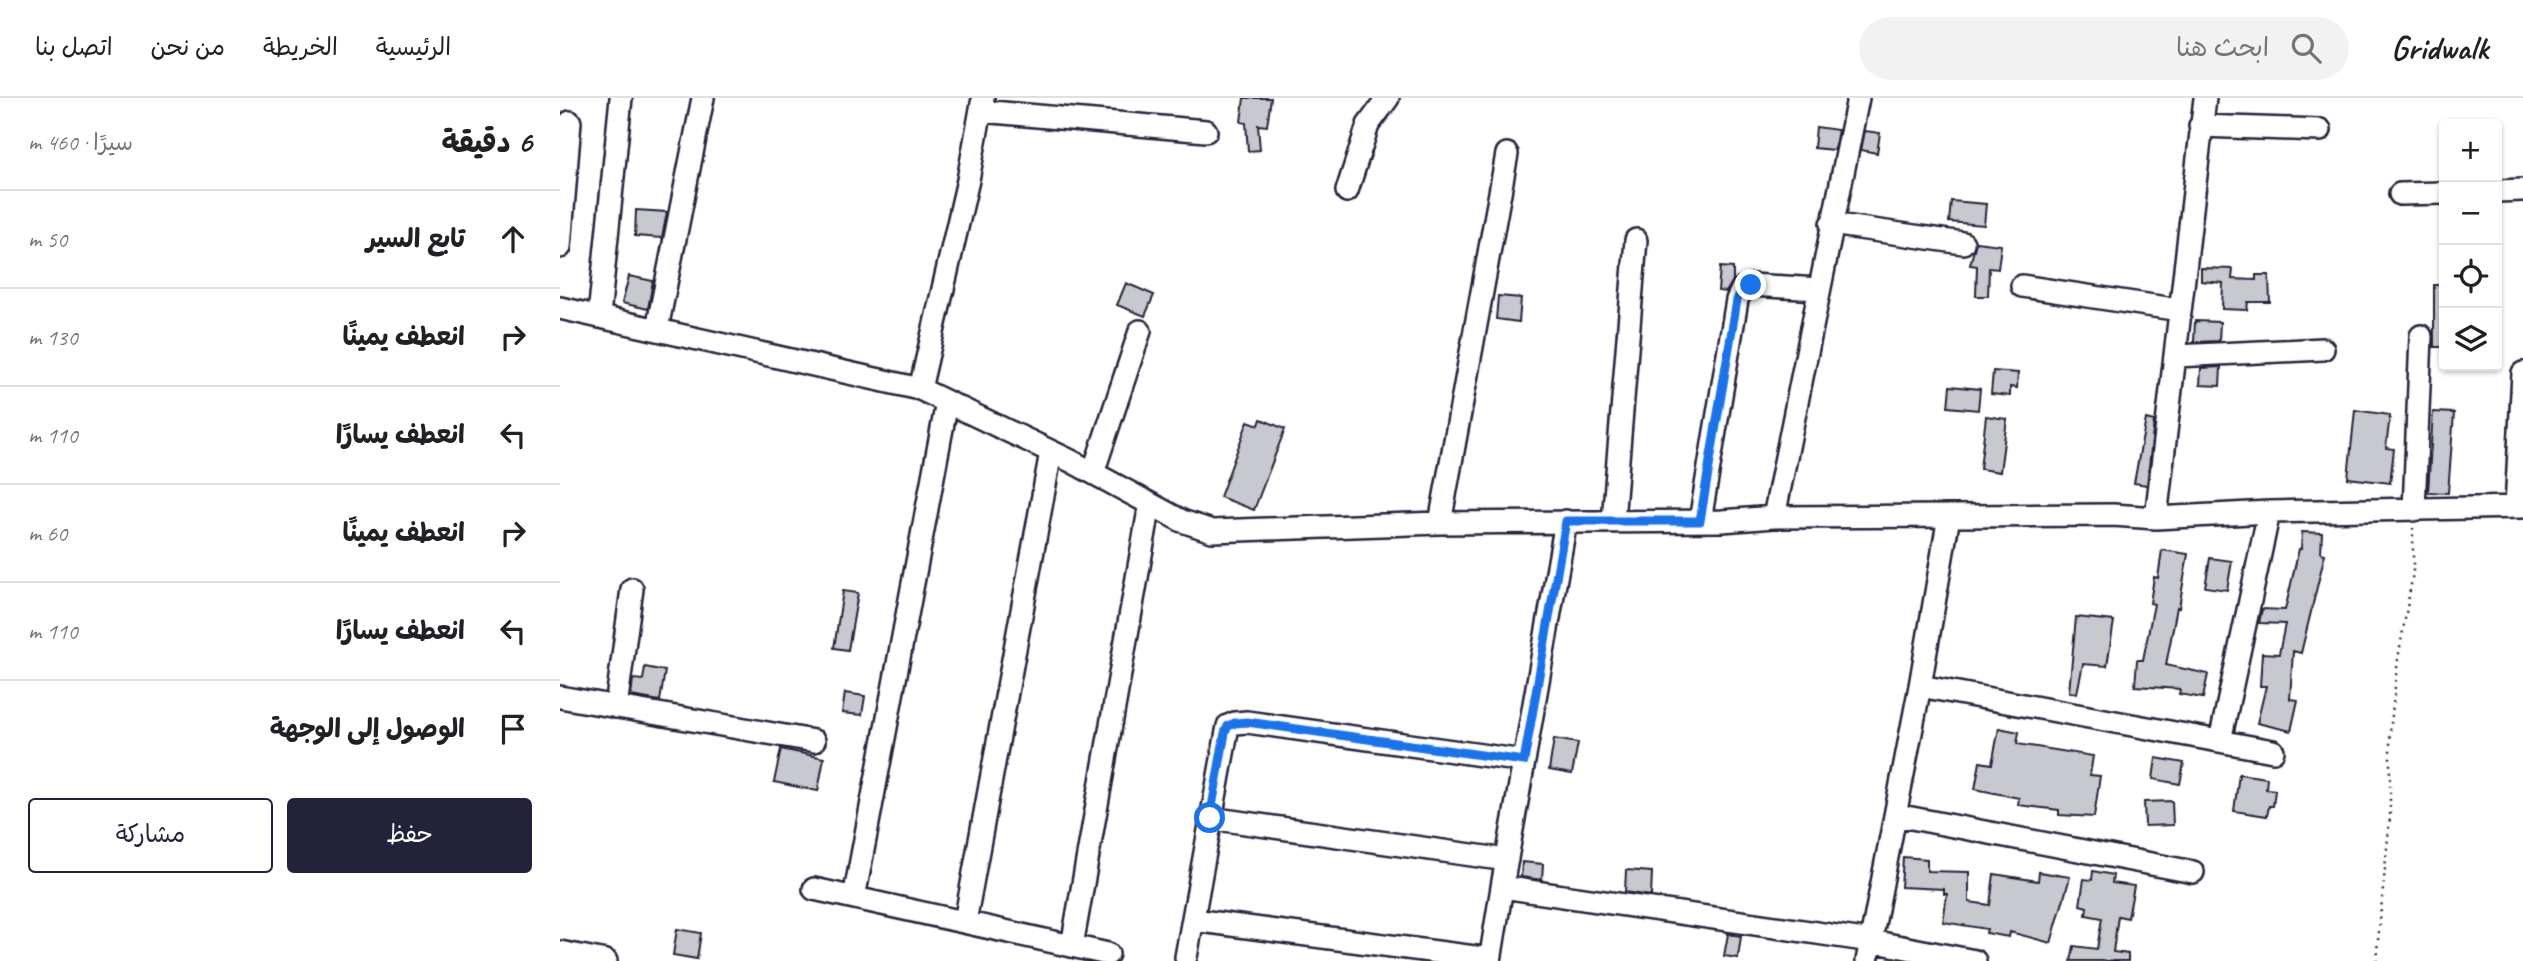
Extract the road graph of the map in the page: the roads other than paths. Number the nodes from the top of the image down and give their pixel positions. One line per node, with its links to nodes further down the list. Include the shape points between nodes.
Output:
1 (621, 98): 25 (street)
2 (703, 98): 26 (street)
3 (1388, 98): 13 (street, via 1368,125)
4 (1858, 98): 17 (street)
5 (2205, 98): 8 (street)
6 (982, 104): 10 (street); 32 (street)
7 (570, 122): 20 (street)
8 (2200, 126): 9 (street); 24 (street)
9 (2320, 130)
10 (1206, 131)
11 (1507, 154): 46 (street)
12 (2523, 190): 14 (street)
13 (1347, 191)
14 (2502, 191)
15 (2439, 193): 16 (street)
16 (2400, 194)
17 (1831, 225): 19 (street); 22 (street)
18 (1636, 240): 44 (street)
19 (1963, 243)
20 (560, 247)
21 (2022, 286): 24 (street)
22 (1819, 289): 41 (street); 45 (street, via 1751,285 1742,289)
23 (560, 308): 25 (street)
24 (2180, 310): 30 (street)
25 (599, 316): 26 (street)
26 (657, 329): 32 (street)
27 (1140, 331): 35 (street)
28 (2421, 336): 38 (street)
29 (2323, 349): 30 (street)
30 (2176, 356): 42 (street)
31 (2523, 373): 37 (street)
32 (920, 389): 33 (street)
33 (947, 402): 34 (street); 61 (street)
34 (1051, 452): 35 (street); 63 (street)
35 (1093, 473): 36 (street)
36 (1150, 504): 46 (street, via 1212,531); 64 (street)
37 (2520, 507): 38 (street)
38 (2414, 510): 39 (street)
39 (2269, 512): 42 (street); 52 (street)
40 (1949, 516): 41 (street); 42 (street); 48 (street)
41 (1774, 517): 45 (street)
42 (2156, 518)
43 (1566, 521): 44 (street); 46 (street); 54 (street)
44 (1613, 521): 45 (street)
45 (1700, 521)
46 (1440, 523)
47 (632, 589): 50 (street)
48 (1920, 686): 52 (street); 55 (street)
49 (560, 697): 50 (street)
50 (616, 707): 51 (street)
51 (814, 741)
52 (2220, 741): 53 (street)
53 (2273, 751)
54 (1524, 761): 56 (street, via 1235,723 1225,733); 57 (street)
55 (1896, 815): 58 (street); 65 (street)
56 (1210, 818): 57 (street); 62 (street)
57 (1507, 860): 59 (street)
58 (2193, 872)
59 (1502, 887): 65 (street); 69 (street)
60 (814, 889): 61 (street)
61 (854, 898): 63 (street)
62 (1193, 920): 68 (street); 69 (street)
63 (965, 922): 64 (street)
64 (1072, 946): 67 (street)
65 (1869, 951): 71 (street)
66 (560, 952): 70 (street)
67 (1108, 954)
68 (1186, 957)
69 (1490, 960)
70 (606, 961)
71 (1975, 961)

